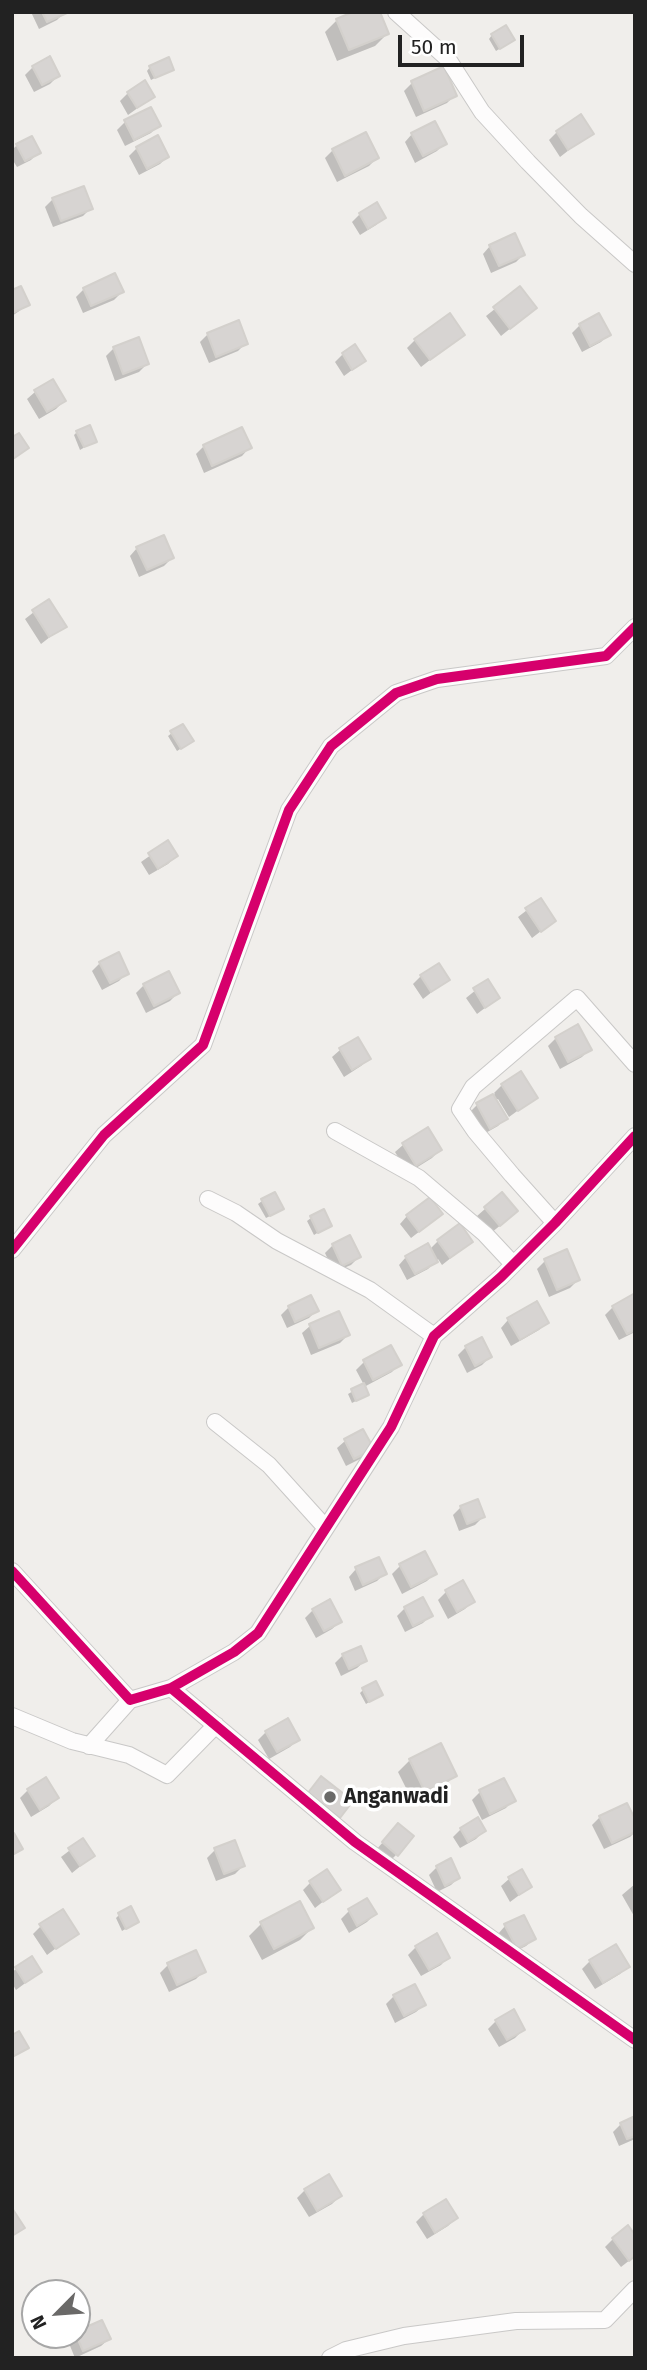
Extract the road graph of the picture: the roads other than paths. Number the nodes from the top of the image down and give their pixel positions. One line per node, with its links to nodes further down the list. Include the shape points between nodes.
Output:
1 (396, 12): 2 (street, via 448,60 482,112 528,162)
2 (635, 264)
3 (635, 627): 9 (street, via 606,656 437,679 396,693 331,746 289,810 203,1045 104,1135)
4 (635, 1064): 8 (street, via 577,998 473,1087 460,1110)
5 (335, 1131): 10 (street, via 419,1178)
6 (635, 1136): 8 (street)
7 (208, 1199): 11 (street, via 370,1290)
8 (555, 1223): 10 (street)
9 (12, 1250)
10 (513, 1264): 11 (street)
11 (434, 1336): 13 (street, via 391,1427)
12 (215, 1422): 13 (street, via 269,1465)
13 (326, 1527): 15 (street, via 258,1633)
14 (12, 1571): 16 (street)
15 (172, 1688): 16 (street); 18 (street)
16 (130, 1700): 19 (street)
17 (12, 1716): 19 (street)
18 (216, 1726): 19 (street, via 167,1775 129,1755); 20 (street, via 355,1842)
19 (89, 1746)
20 (635, 2040)
21 (635, 2289): 22 (street, via 606,2320 516,2321 404,2336)
22 (330, 2358)

